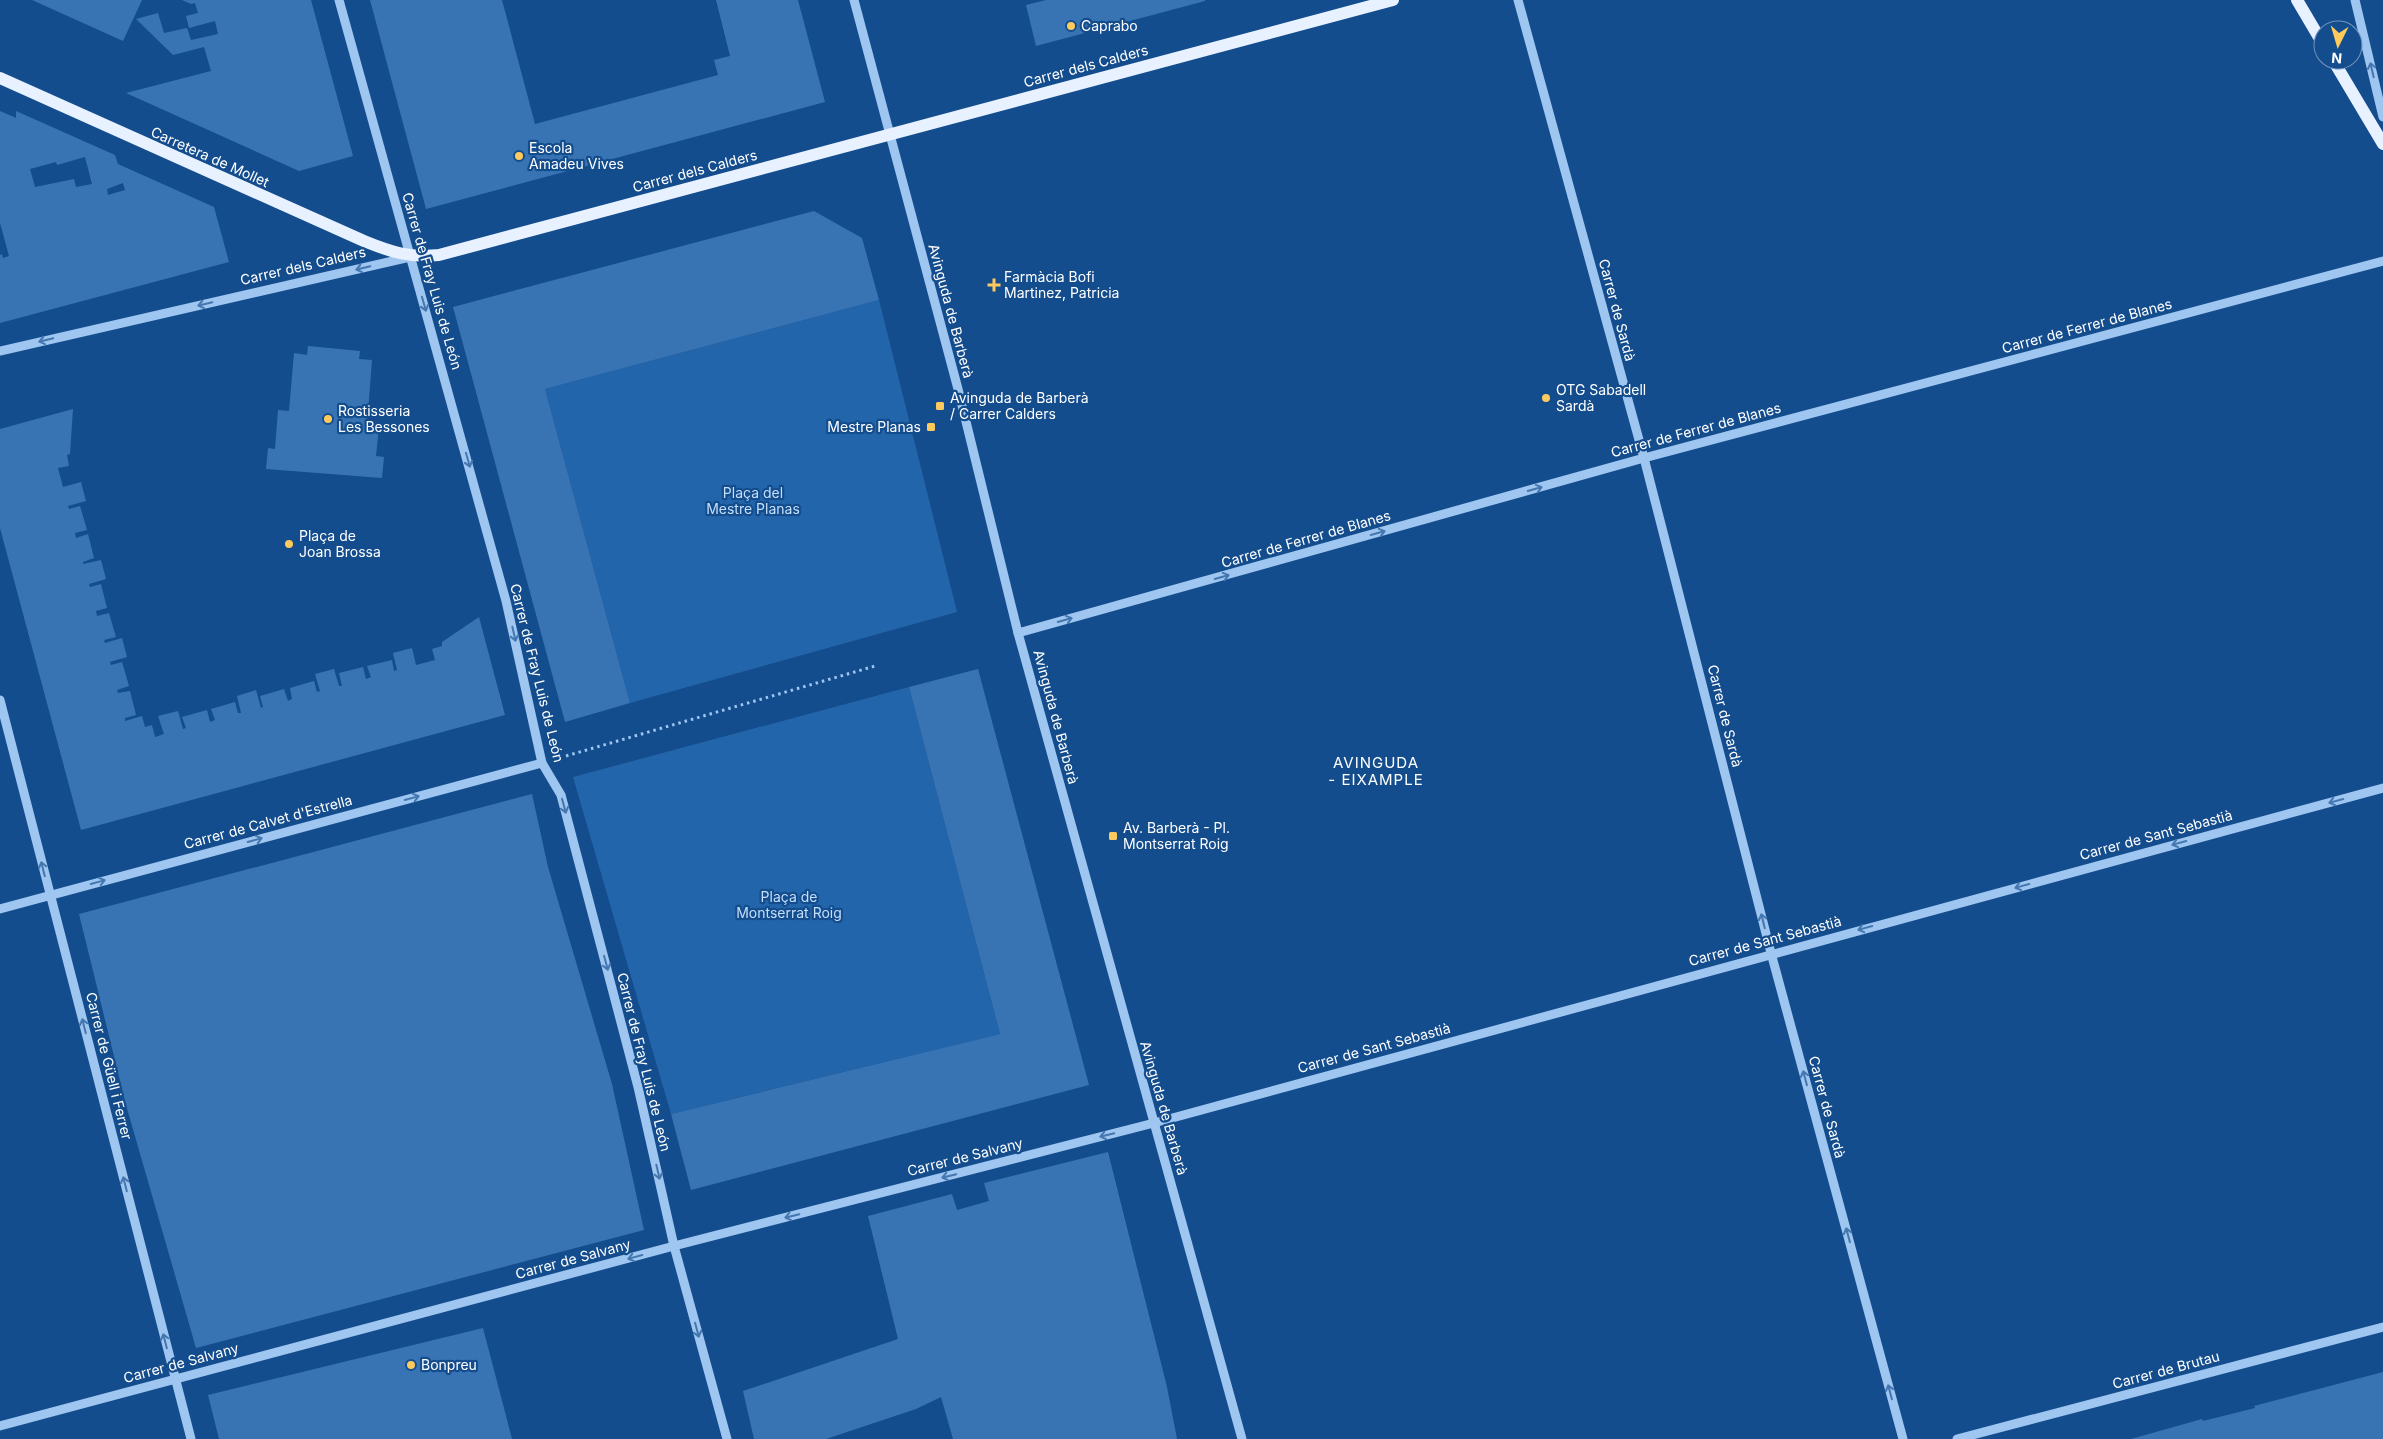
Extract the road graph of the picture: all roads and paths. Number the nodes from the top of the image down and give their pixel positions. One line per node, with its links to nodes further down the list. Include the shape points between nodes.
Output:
1 (340, 0): 13 (street, Carrer de Fray Luis de León)
2 (854, 0): 11 (street, Avinguda de Barberà)
3 (1393, 0): 11 (main road, Carrer dels Calders)
4 (1518, 0): 16 (street, Carrer de Sardà)
5 (2297, 0): 7 (main road)
6 (2355, 0): 10 (street, one-way to 6)
7 (2313, 27)
8 (2339, 70): 12 (main road)
9 (0, 78): 13 (main road, Carretera de Mollet, via 346,233)
10 (2383, 117)
11 (891, 134): 13 (main road, Carrer dels Calders, via 457,251); 17 (street, Avinguda de Barberà)
12 (2383, 144)
13 (411, 257): 15 (street, Carrer dels Calders, one-way to 15); 20 (street, Carrer de Fray Luis de León, one-way to 20, via 506,601)
14 (2383, 261): 16 (street, Carrer de Ferrer de Blanes)
15 (0, 351)
16 (1644, 458): 17 (street, Carrer de Ferrer de Blanes, one-way to 16); 24 (street, Carrer de Sardà, one-way to 16)
17 (1018, 633): 25 (street, Avinguda de Barberà)
18 (875, 666): 20 (path)
19 (0, 700): 22 (street, Carrer de Güell i Ferrer, one-way to 19)
20 (542, 763): 22 (street, Carrer de Calvet d'Estrella, one-way to 20); 26 (street, Carrer de Fray Luis de León, one-way to 26, via 561,796 638,1087)
21 (2383, 788): 24 (street, Carrer de Sant Sebastià, one-way to 24)
22 (50, 895): 23 (street, Carrer de Calvet d'Estrella); 28 (street, Carrer de Güell i Ferrer, one-way to 22)
23 (0, 909)
24 (1771, 953): 25 (street, Carrer de Sant Sebastià); 33 (street, Carrer de Sardà, one-way to 24)
25 (1154, 1123): 26 (street, Carrer de Salvany, one-way to 26); 32 (street, Avinguda de Barberà)
26 (674, 1246): 28 (street, Carrer de Salvany, one-way to 28); 31 (street, Carrer de Fray Luis de León, one-way to 31)
27 (2383, 1327): 34 (street, Carrer de Brutau)
28 (175, 1379): 29 (street, Carrer de Salvany); 30 (street, Carrer de Güell i Ferrer)
29 (0, 1426)
30 (191, 1439)
31 (727, 1439)
32 (1242, 1439)
33 (1903, 1439)
34 (1957, 1439)

